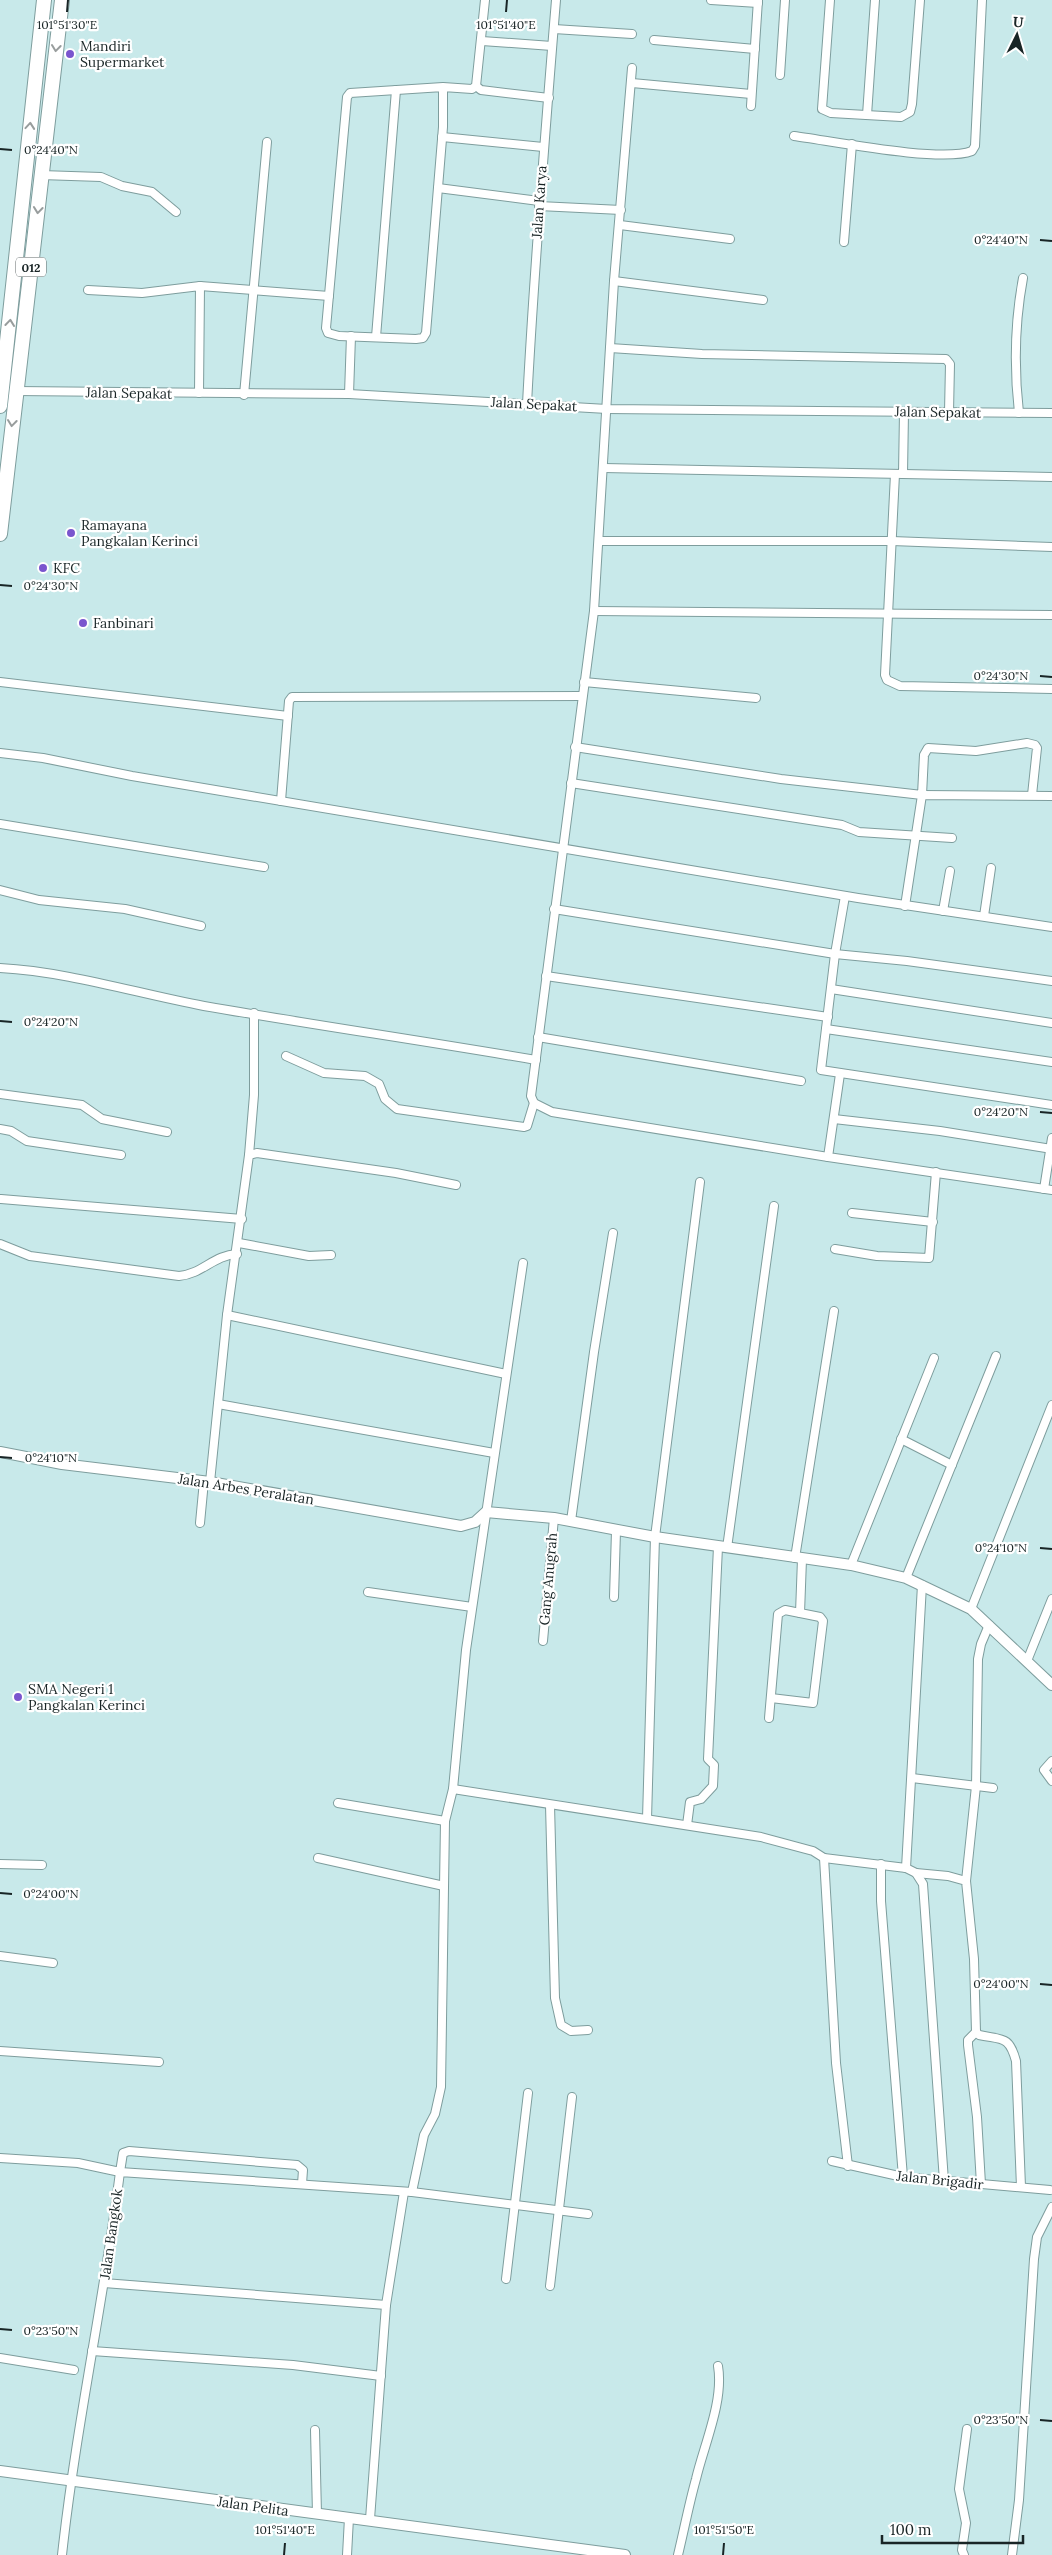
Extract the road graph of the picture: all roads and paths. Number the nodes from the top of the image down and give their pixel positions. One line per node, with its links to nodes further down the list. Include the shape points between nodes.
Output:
1 (44, 0): 51 (highway, 012, one-way to 1)
2 (62, 0): 33 (highway, 012, one-way to 33)
3 (485, 0): 14 (street)
4 (556, 0): 12 (street, Jalan Karya)
5 (712, 0): 11 (street)
6 (785, 0): 19 (street)
7 (830, 0): 27 (street, via 822,109 832,113)
8 (875, 0): 27 (street)
9 (920, 0): 27 (street, via 911,108 906,116 901,117)
10 (982, 0): 31 (street, via 975,146 972,151 936,154)
11 (758, 2): 17 (street)
12 (554, 29): 13 (street); 16 (street, Jalan Karya)
13 (632, 34)
14 (482, 40): 16 (street); 21 (street)
15 (654, 40): 17 (street)
16 (552, 46): 25 (street, Jalan Karya)
17 (755, 49): 24 (street)
18 (632, 68): 20 (street)
19 (780, 76)
20 (632, 83): 24 (street); 36 (street)
21 (476, 86): 22 (street, via 472,89); 25 (street, via 481,90)
22 (443, 87): 23 (street); 29 (street)
23 (396, 90): 46 (street, via 350,93 347,97); 49 (street)
24 (751, 94): 26 (street)
25 (549, 98): 32 (street, Jalan Karya)
26 (751, 106)
27 (867, 115)
28 (794, 136): 31 (street)
29 (442, 137): 32 (street); 34 (street)
30 (267, 142): 45 (street)
31 (852, 144): 40 (street)
32 (542, 147): 35 (street, Jalan Karya)
33 (41, 175): 37 (street, via 100,177 122,186 152,192); 51 (highway, 012, one-way to 51)
34 (438, 188): 35 (street); 49 (street, via 426,333 423,338 416,339)
35 (539, 203): 36 (street); 56 (street, Jalan Karya)
36 (621, 210): 38 (street)
37 (176, 212)
38 (620, 225): 39 (street); 42 (street)
39 (730, 239)
40 (844, 242)
41 (1023, 278): 61 (street, via 1016,387)
42 (614, 281): 47 (street); 50 (street)
43 (200, 286): 44 (street, via 142,293); 45 (street); 53 (street)
44 (88, 290)
45 (253, 290): 46 (street); 54 (street)
46 (329, 296): 48 (street, via 328,333)
47 (763, 300)
48 (351, 336): 49 (street); 55 (street)
49 (376, 337)
50 (610, 348): 58 (street); 60 (street, via 702,354 946,359 950,364)
51 (14, 353): 52 (highway, 012); 57 (highway, 012)
52 (16, 391): 53 (street, Jalan Sepakat); 66 (highway, 012, one-way to 66)
53 (199, 393): 54 (street, Jalan Sepakat)
54 (244, 394): 55 (street, Jalan Sepakat)
55 (348, 394): 56 (street, Jalan Sepakat)
56 (527, 404): 58 (street, Jalan Sepakat)
57 (0, 406)
58 (607, 409): 59 (street, Jalan Sepakat); 63 (street)
59 (904, 412): 60 (street, Jalan Sepakat); 64 (street)
60 (949, 412): 61 (street, Jalan Sepakat)
61 (1018, 413): 62 (street, Jalan Sepakat)
62 (1052, 413)
63 (604, 468): 64 (street); 67 (street)
64 (899, 474): 65 (street); 68 (street)
65 (1052, 477)
66 (0, 534)
67 (599, 541): 68 (street); 70 (street)
68 (892, 541): 69 (street); 71 (street)
69 (1052, 547)
70 (594, 611): 71 (street); 74 (street)
71 (889, 613): 72 (street); 75 (street, via 886,675 887,680 895,685)
72 (1052, 615)
73 (0, 682): 78 (street)
74 (584, 682): 76 (street); 77 (street)
75 (1052, 689)
76 (582, 696): 78 (street, via 292,697); 79 (street)
77 (756, 698)
78 (288, 716): 85 (street)
79 (575, 748): 81 (street); 82 (street, via 781,779)
80 (0, 753): 85 (street)
81 (571, 783): 87 (street, via 842,825 858,832); 89 (street)
82 (922, 795): 83 (street); 83 (street, via 924,755 928,748 976,751 1027,743 1037,748); 87 (street)
83 (1032, 795): 84 (street)
84 (1052, 796)
85 (282, 801): 89 (street)
86 (0, 824): 90 (street)
87 (916, 837): 88 (street); 95 (street)
88 (952, 838)
89 (562, 847): 94 (street); 96 (street)
90 (264, 867)
91 (991, 868): 98 (street)
92 (950, 871): 97 (street)
93 (0, 890): 99 (street, via 39,900 124,909)
94 (845, 896): 95 (street); 101 (street)
95 (905, 906): 97 (street)
96 (554, 909): 101 (street); 103 (street)
97 (943, 910): 98 (street)
98 (984, 916): 100 (street)
99 (200, 926)
100 (1052, 926)
101 (834, 954): 104 (street); 105 (street)
102 (0, 968): 106 (street, via 40,970 162,998)
103 (546, 976): 107 (street); 110 (street)
104 (1052, 981)
105 (831, 989): 107 (street); 108 (street)
106 (254, 1013): 112 (street); 125 (street, via 254,1095)
107 (828, 1017): 109 (street)
108 (1052, 1023)
109 (826, 1029): 113 (street); 114 (street, via 820,1069)
110 (538, 1037): 112 (street); 115 (street)
111 (286, 1056): 117 (street, via 324,1073 365,1076 379,1084 386,1099 397,1109 524,1127)
112 (536, 1060): 117 (street, via 531,1096)
113 (1052, 1062)
114 (840, 1074): 118 (street); 119 (street)
115 (801, 1081)
116 (0, 1094): 121 (street, via 82,1105 102,1118)
117 (534, 1103): 126 (street, via 552,1112)
118 (1052, 1104)
119 (834, 1119): 123 (street, via 940,1130); 126 (street)
120 (0, 1129): 124 (street, via 12,1130 27,1141)
121 (167, 1132)
122 (1052, 1138): 123 (street)
123 (1051, 1149): 130 (street)
124 (121, 1155)
125 (249, 1155): 129 (street, via 257,1153 396,1173); 134 (street)
126 (828, 1157): 127 (street)
127 (936, 1172): 130 (street); 135 (street)
128 (700, 1182): 160 (street)
129 (456, 1185)
130 (1048, 1190)
131 (1, 1199): 134 (street)
132 (774, 1206): 161 (street)
133 (852, 1213): 135 (street)
134 (242, 1219): 137 (street)
135 (933, 1222): 139 (street, via 931,1256 926,1260)
136 (613, 1233): 157 (street)
137 (238, 1243): 140 (street); 141 (street, via 309,1256)
138 (0, 1244): 140 (street, via 30,1256 179,1276 194,1273 226,1255)
139 (835, 1249)
140 (237, 1254): 144 (street)
141 (331, 1255)
142 (523, 1263): 147 (street)
143 (834, 1311): 162 (street)
144 (227, 1315): 147 (street); 148 (street)
145 (996, 1356): 153 (street)
146 (934, 1358): 150 (street)
147 (506, 1374): 152 (street)
148 (218, 1404): 152 (street); 154 (street)
149 (1052, 1405): 170 (street)
150 (901, 1439): 153 (street); 163 (street)
151 (0, 1452): 154 (street, Jalan Arbes Peralatan, via 62,1464)
152 (494, 1454): 155 (street)
153 (952, 1465): 164 (street)
154 (207, 1481): 155 (street, Jalan Arbes Peralatan, via 461,1526 475,1522); 158 (street)
155 (486, 1512): 156 (street); 169 (street)
156 (554, 1518): 157 (street); 173 (street, Gang Anugrah)
157 (571, 1521): 159 (street)
158 (200, 1524)
159 (616, 1530): 160 (street); 167 (street)
160 (655, 1537): 161 (street); 186 (street)
161 (723, 1548): 162 (street); 188 (street, via 708,1759 714,1765 713,1786 701,1799 690,1802)
162 (799, 1559): 163 (street); 171 (street)
163 (851, 1565): 164 (street)
164 (906, 1578): 165 (street)
165 (922, 1585): 170 (street); 179 (street)
166 (368, 1592): 169 (street)
167 (614, 1597)
168 (1052, 1600): 174 (street)
169 (472, 1607): 183 (street)
170 (972, 1609): 172 (street)
171 (800, 1613): 176 (street, via 785,1610 778,1614); 176 (street, via 820,1617 824,1621 813,1702)
172 (989, 1625): 174 (street); 181 (street, via 980,1644 978,1659)
173 (543, 1641)
174 (1027, 1662): 175 (street)
175 (1052, 1684)
176 (771, 1698): 177 (street)
177 (769, 1718)
178 (1052, 1761): 180 (street, via 1044,1770)
179 (912, 1778): 181 (street); 194 (street)
180 (1052, 1781)
181 (976, 1786): 182 (street); 196 (street)
182 (993, 1788)
183 (453, 1789): 185 (street); 187 (street)
184 (338, 1803): 187 (street)
185 (550, 1805): 186 (street); 200 (street, via 556,1998 560,2025 571,2031)
186 (647, 1819): 188 (street)
187 (445, 1821): 197 (street)
188 (687, 1825): 190 (street, via 761,1837 813,1851)
189 (318, 1858): 197 (street)
190 (824, 1858): 192 (street); 208 (street, via 836,2063)
191 (0, 1864): 193 (street)
192 (881, 1864): 194 (street); 210 (street, via 881,1901)
193 (42, 1865)
194 (906, 1868): 195 (street)
195 (916, 1873): 196 (street); 211 (street, via 923,1884)
196 (966, 1881): 201 (street, via 974,1959)
197 (444, 1886): 216 (street, via 441,2088)
198 (0, 1956): 199 (street)
199 (53, 1963)
200 (588, 2030)
201 (976, 2032): 213 (street, via 968,2040 968,2045); 214 (street, via 1012,2045 1016,2061)
202 (0, 2052): 203 (street)
203 (159, 2062)
204 (528, 2093): 217 (street)
205 (572, 2097): 219 (street)
206 (0, 2158): 209 (street, via 78,2162)
207 (832, 2161): 208 (street, Jalan Brigadir)
208 (848, 2166): 210 (street, Jalan Brigadir)
209 (120, 2172): 212 (street, Jalan Bangkok); 212 (street, via 123,2152 129,2151 297,2165 302,2170); 222 (street, Jalan Bangkok)
210 (903, 2177): 211 (street, Jalan Brigadir)
211 (944, 2181): 213 (street, Jalan Brigadir)
212 (302, 2184): 216 (street, Jalan Bangkok)
213 (981, 2184): 214 (street, Jalan Brigadir)
214 (1021, 2187): 215 (street, Jalan Brigadir)
215 (1051, 2190)
216 (408, 2192): 217 (street, Jalan Bangkok); 224 (street)
217 (515, 2205): 219 (street, Jalan Bangkok); 221 (street)
218 (1052, 2207): 242 (street, via 1037,2237 1034,2259)
219 (559, 2210): 220 (street, Jalan Bangkok); 223 (street)
220 (588, 2214)
221 (506, 2279)
222 (104, 2283): 224 (street); 225 (street, Jalan Bangkok)
223 (550, 2286)
224 (386, 2305): 229 (street)
225 (92, 2351): 229 (street, via 293,2365); 233 (street, Jalan Bangkok)
226 (0, 2358): 228 (street)
227 (718, 2366): 240 (street, via 713,2418)
228 (74, 2370)
229 (381, 2376): 236 (street)
230 (967, 2429): 241 (street, via 959,2489 966,2522)
231 (315, 2430): 234 (street)
232 (0, 2471): 233 (street, Jalan Pelita)
233 (70, 2481): 234 (street, Jalan Pelita); 237 (street, Jalan Bangkok)
234 (317, 2514): 235 (street, Jalan Pelita)
235 (349, 2518): 236 (street, Jalan Pelita); 238 (street)
236 (370, 2519): 239 (street, Jalan Pelita)
237 (62, 2555)
238 (347, 2555)
239 (626, 2555)
240 (678, 2555)
241 (964, 2555)
242 (1012, 2555)

